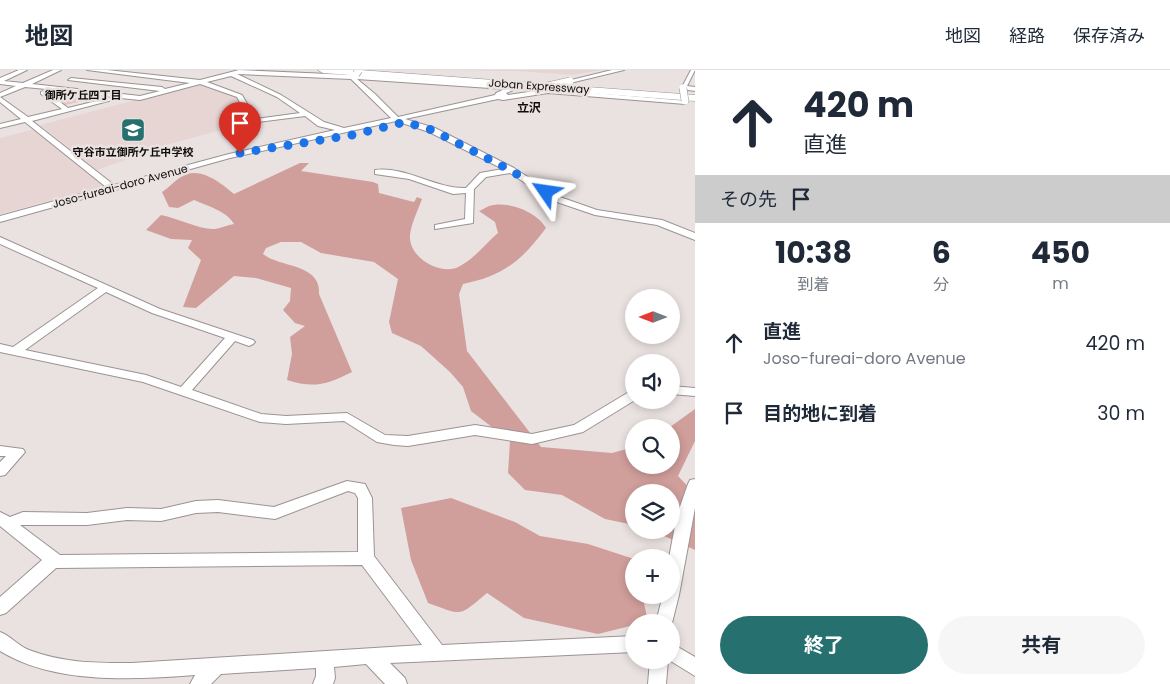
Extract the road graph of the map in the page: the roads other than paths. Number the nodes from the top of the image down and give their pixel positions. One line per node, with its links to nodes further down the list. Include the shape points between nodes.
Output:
1 (24, 70): 10 (street)
2 (58, 70): 15 (street)
3 (90, 70): 12 (street); 14 (street)
4 (323, 70): 24 (highway, Joban Expressway)
5 (372, 70): 24 (highway, Joban Expressway)
6 (621, 70): 23 (street, Joso-fureai-doro Avenue, bridge)
7 (694, 70): 17 (street)
8 (0, 72): 10 (street)
9 (356, 73): 11 (street); 23 (street, via 514,88 498,94); 29 (street)
10 (14, 74): 13 (street)
11 (231, 74): 14 (street); 27 (street, via 279,96)
12 (71, 80): 16 (street); 19 (street)
13 (0, 81): 15 (street)
14 (200, 82): 19 (street); 27 (street, via 240,96 254,121)
15 (24, 84): 16 (street); 22 (street)
16 (54, 88): 21 (street); 26 (street, via 44,93)
17 (683, 88): 18 (street); 24 (street, bridge)
18 (695, 89)
19 (169, 90): 21 (street, via 140,98)
20 (548, 91): 23 (street); 24 (street); 29 (street, via 468,112)
21 (124, 96): 26 (street)
22 (0, 97): 28 (street)
23 (499, 97): 29 (street, Joso-fureai-doro Avenue)
24 (690, 99): 25 (street)
25 (695, 103)
26 (66, 109): 28 (street)
27 (307, 114): 31 (street, via 320,124)
28 (28, 119): 30 (street); 35 (street)
29 (401, 121): 31 (street, Joso-fureai-doro Avenue); 32 (street, via 365,133 297,146); 33 (street, via 432,130)
30 (0, 126)
31 (344, 131): 32 (street, Joso-fureai-doro Avenue)
32 (268, 147): 35 (street, Joso-fureai-doro Avenue)
33 (510, 170): 36 (street, via 483,176); 39 (street, via 554,198 583,209 659,222)
34 (378, 172): 36 (street, via 410,177 452,191)
35 (113, 188): 37 (street, Joso-fureai-doro Avenue)
36 (470, 190): 38 (street, via 470,221 455,226)
37 (0, 219)
38 (438, 226)
39 (695, 237)
40 (0, 240): 41 (street)
41 (104, 289): 42 (street); 45 (street)
42 (232, 337): 43 (street); 47 (street)
43 (249, 342)
44 (0, 348): 45 (street)
45 (15, 351): 47 (street, via 146,379)
46 (680, 391): 48 (street)
47 (183, 392): 49 (street, via 260,418 347,417 382,439 408,441 475,430 532,439 578,429)
48 (695, 392)
49 (625, 400)
50 (0, 451): 51 (street, via 18,452)
51 (0, 471)
52 (695, 484): 54 (street)
53 (4, 521): 55 (street, via 161,515 218,506 275,514 354,486 360,488 365,498); 56 (street)
54 (679, 549)
55 (366, 558): 56 (street); 60 (street)
56 (54, 560): 57 (street)
57 (0, 608)
58 (0, 640): 64 (street, via 21,656 66,669 132,671)
59 (625, 644): 60 (street)
60 (438, 653): 61 (street)
61 (370, 656): 63 (street); 69 (street)
62 (680, 657): 65 (street)
63 (324, 659): 64 (street); 68 (street, via 326,678)
64 (216, 666): 67 (street)
65 (695, 668)
66 (658, 669): 70 (street)
67 (199, 684)
68 (322, 684)
69 (398, 684)
70 (657, 684)

